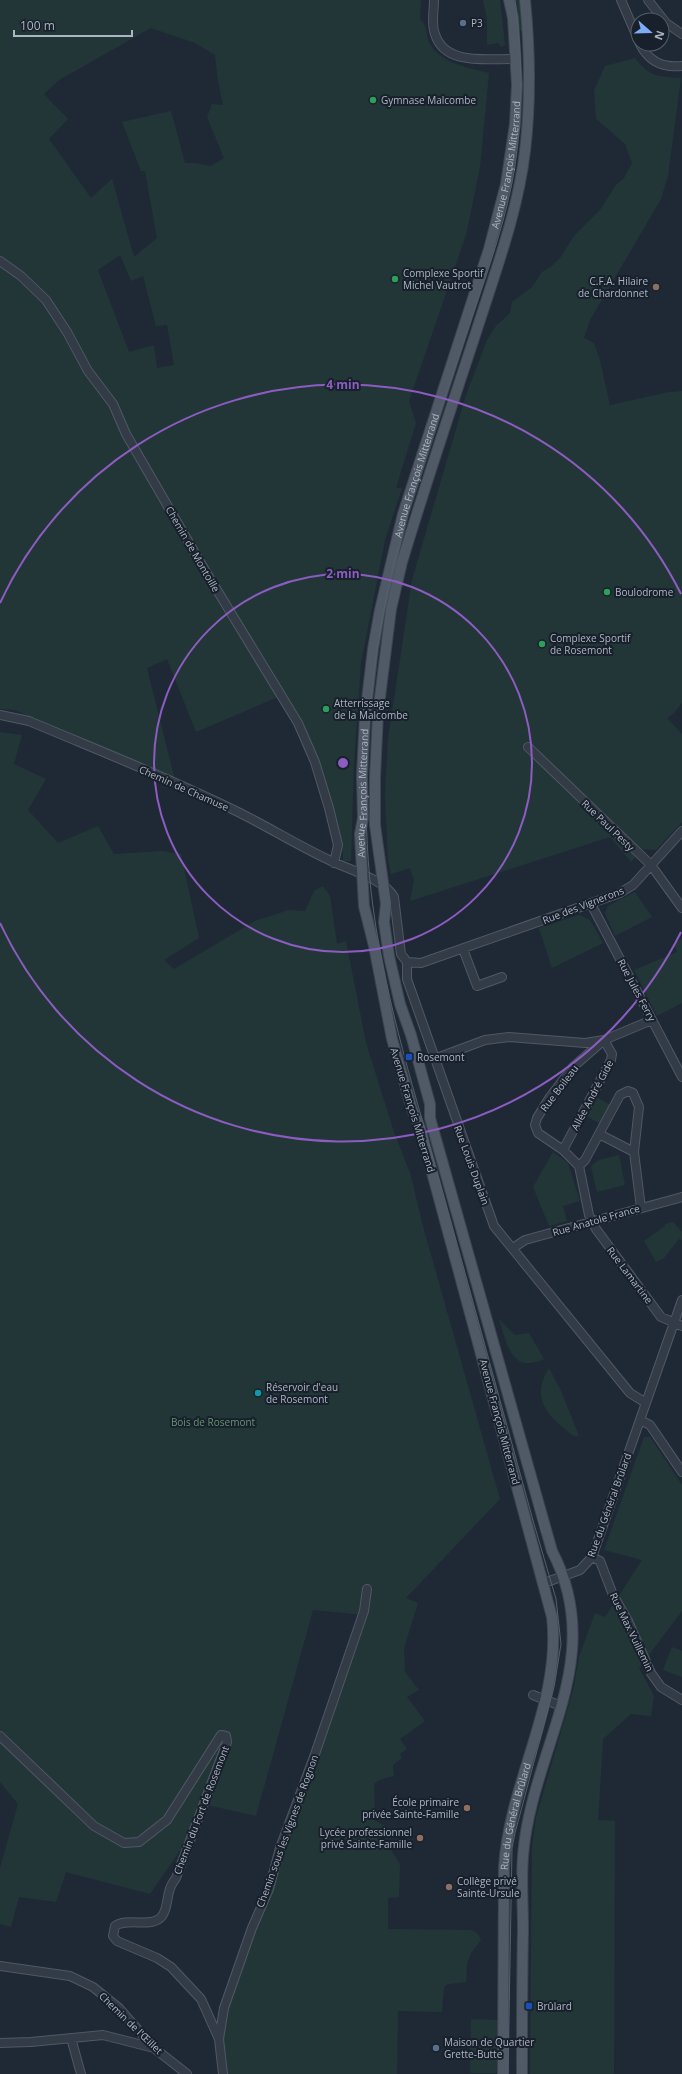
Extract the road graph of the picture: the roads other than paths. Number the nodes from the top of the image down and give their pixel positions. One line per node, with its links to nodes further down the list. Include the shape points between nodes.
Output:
1 (434, 0): 9 (street, via 435,36 441,46 450,53 462,57)
2 (509, 0): 9 (main road, Avenue François Mitterrand)
3 (525, 0): 18 (main road, Avenue François Mitterrand, via 530,86 525,152 516,201 502,252 416,515 392,609 378,712 375,777 375,825)
4 (621, 0): 6 (street)
5 (648, 0): 7 (street, via 666,23)
6 (630, 21)
7 (682, 34)
8 (645, 52): 10 (street, via 657,63 673,67)
9 (516, 59): 17 (main road, Avenue François Mitterrand, via 515,124 500,210 403,514 372,649 362,776)
10 (682, 66)
11 (0, 261): 15 (street, Chemin de Montoille, via 21,276 46,300 67,332 88,371 113,404 126,434 206,572 298,723 315,762 329,808 338,845)
12 (0, 715): 15 (street, Chemin de Chamuse, via 29,721 202,795)
13 (528, 747): 16 (street, Rue Paul Pesty)
14 (682, 831): 16 (street, Rue des Vignerons)
15 (334, 863): 17 (street, Chemin de Chamuse)
16 (651, 865): 19 (street, Rue des Vignerons, via 632,885 620,893); 20 (street, Rue Paul Pesty)
17 (362, 875): 18 (street, Chemin de Chamuse); 43 (main road, Avenue François Mitterrand, via 364,906 378,961 392,1040 410,1104 420,1128)
18 (382, 885): 22 (street, Rue Louis Duplain, via 394,897 401,954); 42 (main road, Avenue François Mitterrand, via 386,904 384,922 387,942 400,1004 411,1035 430,1104 430,1118 552,1551)
19 (590, 904): 21 (street, Rue des Vignerons); 24 (street, Rue Jules Ferry)
20 (682, 908)
21 (463, 949): 22 (street, Rue des Vignerons, via 421,963); 23 (street, via 477,986)
22 (407, 962): 26 (street, Rue Louis Duplain, via 407,979)
23 (502, 977)
24 (652, 1020): 25 (street); 27 (street, Rue Jules Ferry)
25 (604, 1040): 26 (street, via 585,1043 509,1037 485,1040); 29 (street, Allée André Gide, via 612,1054 612,1060); 29 (street, Rue Boileau, via 573,1067 537,1118 535,1125 538,1133)
26 (434, 1059): 35 (street, Rue Louis Duplain, via 494,1226)
27 (682, 1077)
28 (599, 1134): 30 (street); 30 (street, via 620,1095 628,1091 633,1093 638,1107); 31 (street, via 585,1160)
29 (563, 1150): 31 (street, Rue Boileau)
30 (634, 1152): 33 (street)
31 (578, 1166): 34 (street, Rue Boileau)
32 (682, 1197): 33 (street, Rue Anatole France)
33 (641, 1208): 34 (street, Rue Anatole France)
34 (591, 1221): 35 (street, Rue Anatole France, via 525,1240); 37 (street, Rue Lamartine, via 661,1317)
35 (513, 1248): 38 (street, Rue Louis Duplain, via 630,1393)
36 (682, 1300): 37 (street, Rue du Général Brûlard)
37 (678, 1325): 38 (street, Rue du Général Brûlard)
38 (646, 1403): 39 (street, Rue du Général Brûlard)
39 (640, 1420): 40 (street, via 650,1425); 41 (street, Rue du Général Brûlard)
40 (682, 1472)
41 (592, 1557): 42 (street, Rue du Général Brûlard, via 580,1570); 46 (street, Rue Max Vuillemin, via 600,1561 613,1595 628,1621 651,1673 661,1686)
42 (564, 1577): 43 (street, Rue du Général Brûlard); 48 (main road, Rue du Général Brûlard, via 573,1625 573,1647 570,1673)
43 (544, 1583): 47 (main road, Rue du Général Brûlard, via 554,1632 551,1675)
44 (367, 1589): 52 (street, Chemin sous les Vignes de Rognon, via 364,1611 280,1848 269,1889 252,1928 224,2008)
45 (533, 1695): 47 (street)
46 (682, 1700)
47 (545, 1701): 48 (street); 58 (main road, Rue du Général Brûlard, via 507,1836 504,1868)
48 (561, 1706): 59 (main road, Rue du Général Brûlard, via 529,1816 523,1856)
49 (0, 1736): 52 (street, Chemin du Fort de Rosemont, via 94,1826 124,1842 139,1842 167,1820 221,1735 226,1736 227,1742 221,1760 176,1878 169,1889 165,1912 153,1921 121,1922 115,1926 113,1936 117,1941 157,1958 171,1967 201,1999)
50 (0, 1966): 54 (street, Chemin de l'Œillet, via 70,1976 93,1987 119,2008)
51 (71, 2038): 53 (street); 54 (street, via 103,2035); 55 (street)
52 (219, 2039): 57 (street, Chemin sous les Vignes de Rognon)
53 (0, 2043)
54 (154, 2048): 56 (street, Chemin de l'Œillet)
55 (81, 2074)
56 (187, 2074)
57 (223, 2074)
58 (503, 2074)
59 (522, 2074)

